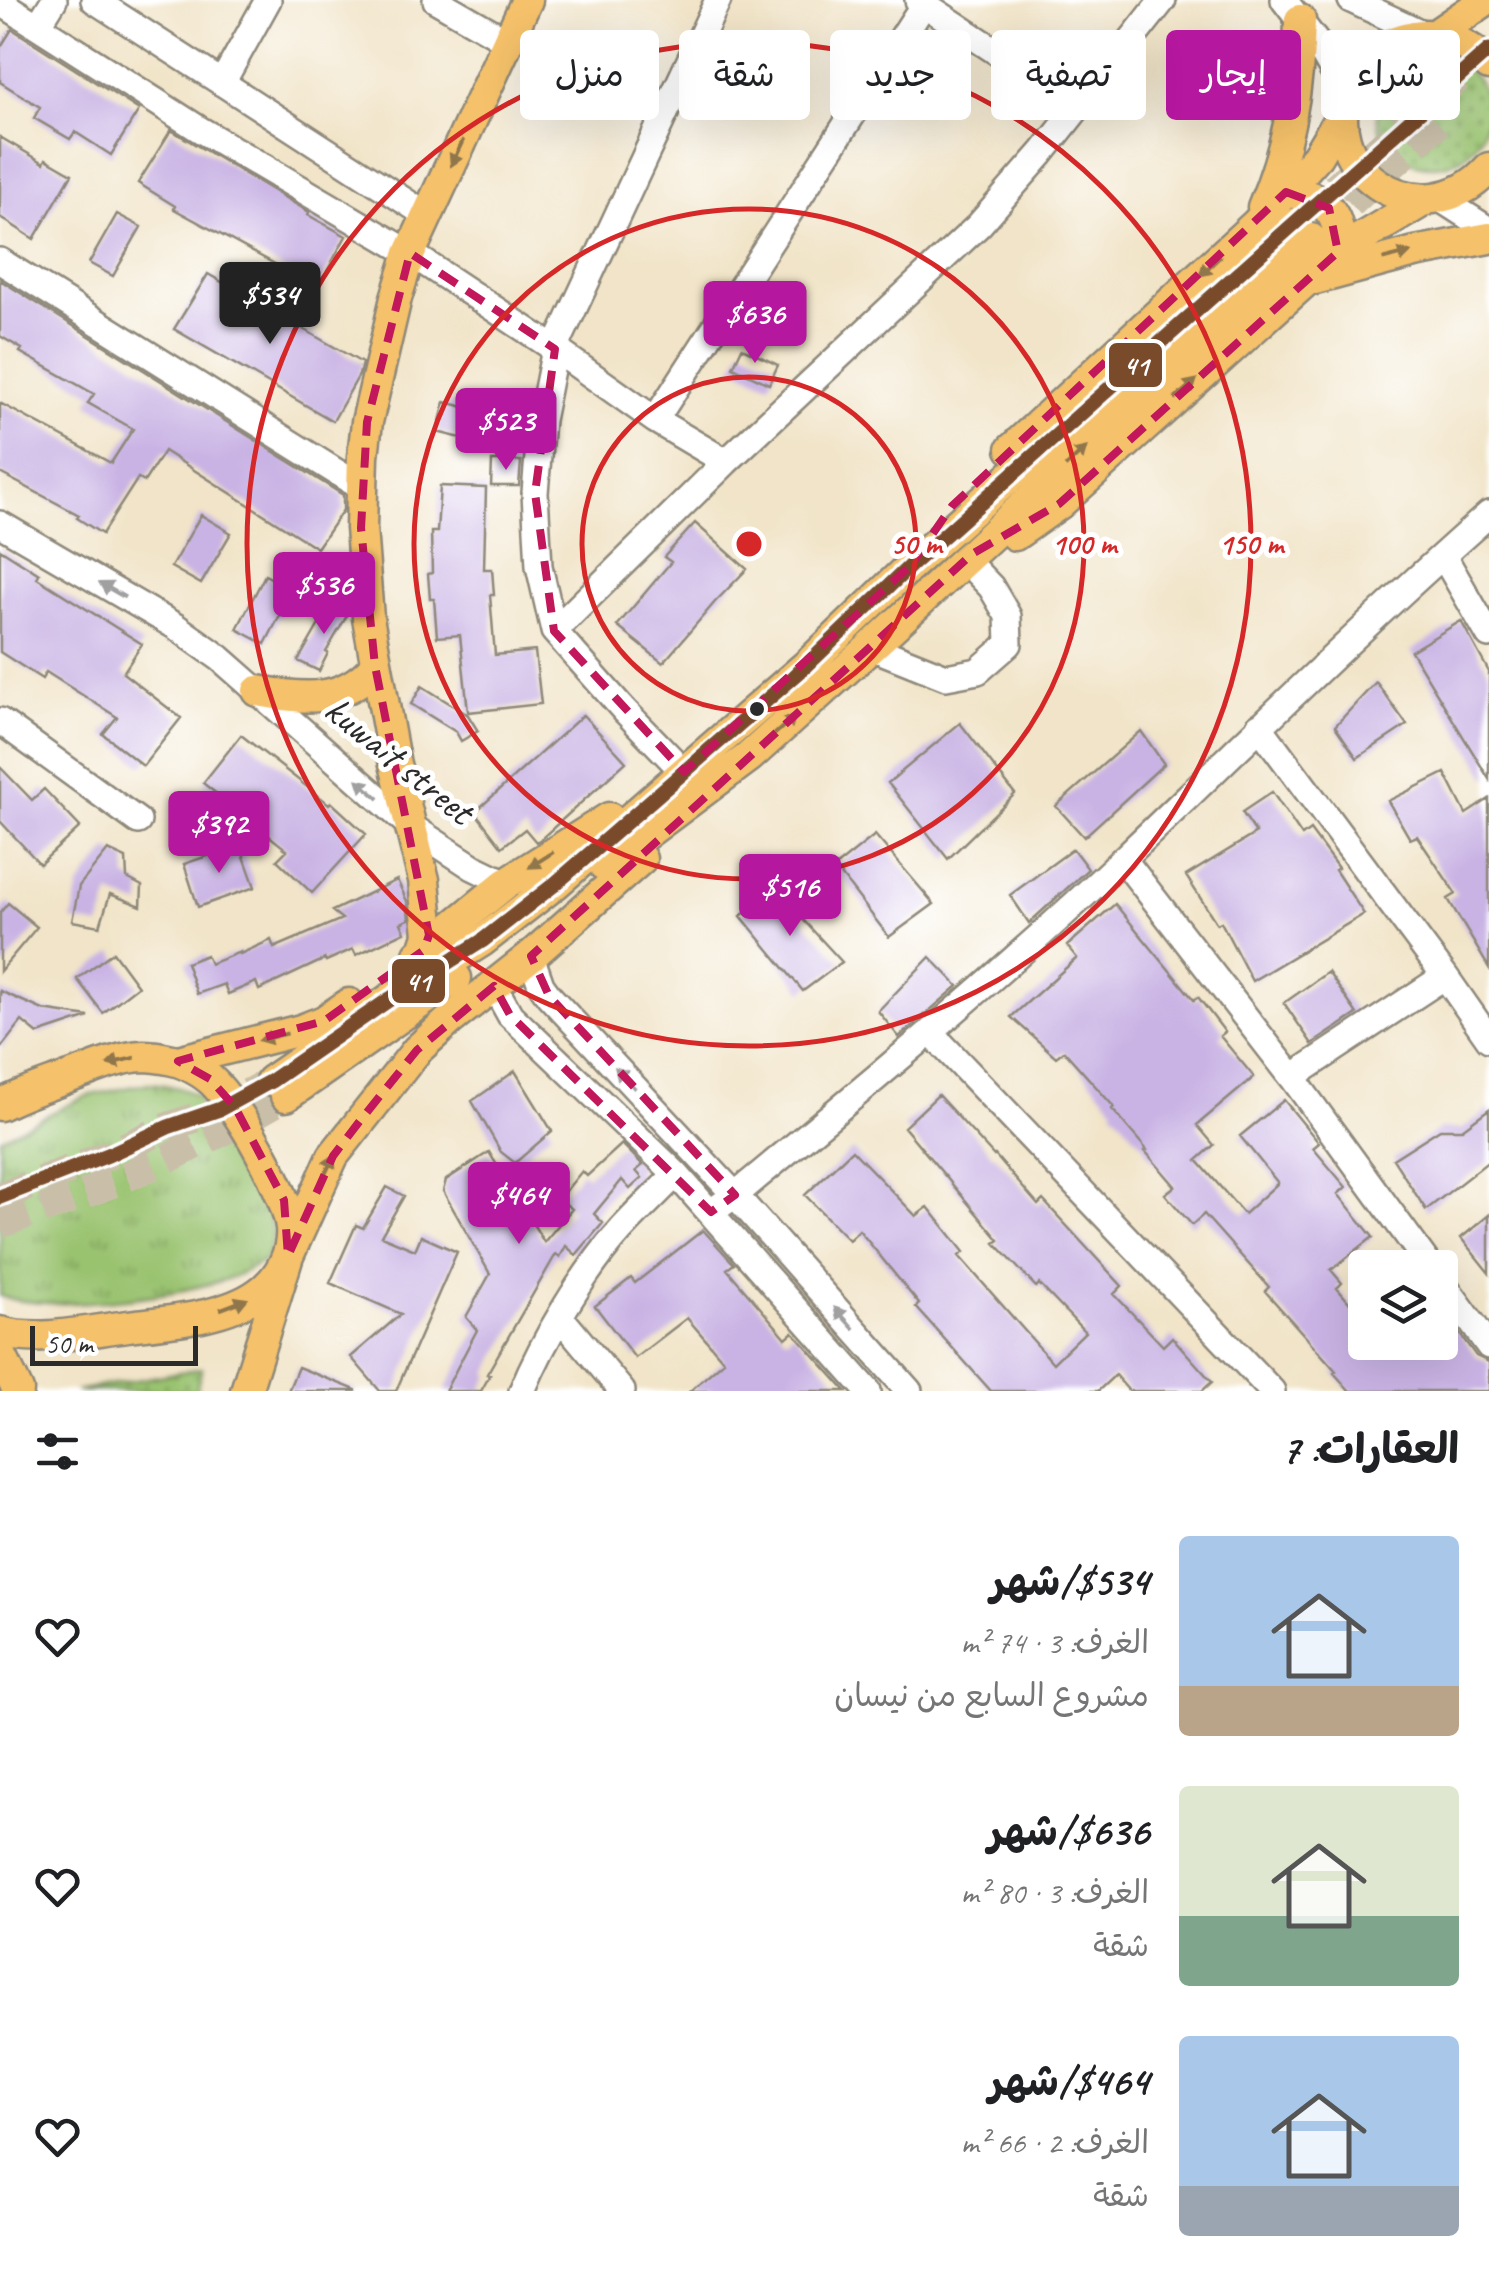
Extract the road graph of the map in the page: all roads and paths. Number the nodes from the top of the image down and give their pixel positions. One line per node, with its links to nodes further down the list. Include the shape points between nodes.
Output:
1 (54, 0): 13 (street)
2 (94, 0): 22 (street)
3 (268, 0): 22 (street)
4 (436, 0): 17 (street)
5 (527, 0): 17 (main road)
6 (718, 0): 37 (street)
7 (1162, 0): 14 (street)
8 (1350, 0): 15 (street)
9 (1486, 0): 16 (main road)
10 (0, 2): 13 (street)
11 (921, 2): 19 (street); 38 (street)
12 (1292, 10): 20 (street); 30 (main road, via 1298,76 1280,165)
13 (38, 26): 34 (street)
14 (1139, 30)
15 (1419, 30)
16 (1438, 30)
17 (508, 42): 29 (main road, one-way to 29)
18 (1460, 43): 21 (main road)
19 (991, 48)
20 (1321, 62)
21 (1489, 65)
22 (222, 83): 29 (street)
23 (1068, 120): 39 (street, via 979,225)
24 (1336, 120): 27 (main road, via 1318,156)
25 (1344, 120): 28 (main road, via 1344,136 1365,174 1403,197)
26 (1489, 168): 28 (main road, via 1474,184)
27 (1286, 192): 30 (main road); 32 (main road, via 1316,198 1337,222 1340,237)
28 (1432, 199): 31 (street); 32 (main road, via 1380,225)
29 (428, 216): 34 (main road)
30 (1257, 223): 45 (main road, one-way to 45, via 952,506)
31 (1489, 230)
32 (1315, 238): 36 (main road); 44 (main road, one-way to 32); 45 (main road)
33 (1489, 238): 36 (main road, one-way to 33)
34 (410, 253): 37 (street); 40 (main road, via 367,422)
35 (0, 261): 40 (street)
36 (1307, 281): 44 (main road, one-way to 36, via 1059,504)
37 (556, 349): 38 (street); 46 (street, via 535,492 539,566)
38 (656, 420): 39 (street)
39 (726, 462): 46 (street)
40 (362, 488): 49 (main road)
41 (1489, 514): 43 (street)
42 (0, 524): 50 (street, kuwait street, one-way to 42, via 175,626)
43 (1443, 554): 47 (street); 52 (street)
44 (968, 557): 48 (main road); 48 (street, via 1008,616 1009,644 978,671 946,677)
45 (911, 566): 54 (main road)
46 (554, 631): 54 (street)
47 (1489, 635)
48 (871, 647): 53 (main road, one-way to 48)
49 (375, 666): 50 (main road, via 362,681 320,698); 56 (main road)
50 (258, 691): 56 (street, kuwait street, one-way to 50)
51 (0, 721): 55 (street)
52 (1259, 726): 57 (street); 61 (street)
53 (748, 758): 54 (main road, via 436,993 278,1088 390,999 482,941); 60 (main road, via 712,799)
54 (684, 772): 58 (main road, one-way to 58)
55 (138, 821)
56 (409, 825): 58 (street, kuwait street); 59 (main road, via 426,894)
57 (1123, 859): 63 (street); 67 (street)
58 (506, 882): 59 (main road)
59 (424, 950): 65 (main road, one-way to 65, via 324,1021)
60 (531, 956): 62 (main road); 71 (street, one-way to 60, via 549,996)
61 (1445, 976): 64 (street); 67 (street)
62 (494, 986): 70 (street, via 510,1016); 74 (main road, one-way to 62, via 333,1156 358,1122 417,1050)
63 (931, 1033): 71 (street); 88 (street)
64 (1489, 1039)
65 (178, 1061): 68 (main road, one-way to 68, via 143,1056); 74 (main road, via 210,1079 235,1107 284,1200)
66 (0, 1076): 68 (main road)
67 (1292, 1078): 73 (street)
68 (30, 1090): 69 (main road)
69 (0, 1105)
70 (676, 1174): 72 (street); 76 (street, via 619,1232)
71 (735, 1195): 72 (street); 87 (street, one-way to 71)
72 (711, 1212): 86 (street)
73 (1419, 1250)
74 (288, 1256): 77 (main road, one-way to 74, via 41,1336 183,1320 260,1292); 83 (main road)
75 (1458, 1304): 78 (street)
76 (561, 1318): 84 (street); 85 (street)
77 (0, 1332)
78 (1489, 1346)
79 (0, 1353): 82 (main road)
80 (0, 1381): 81 (main road)
81 (8, 1391)
82 (18, 1391)
83 (246, 1391)
84 (522, 1391)
85 (622, 1391)
86 (868, 1391)
87 (908, 1391)
88 (1272, 1391)

